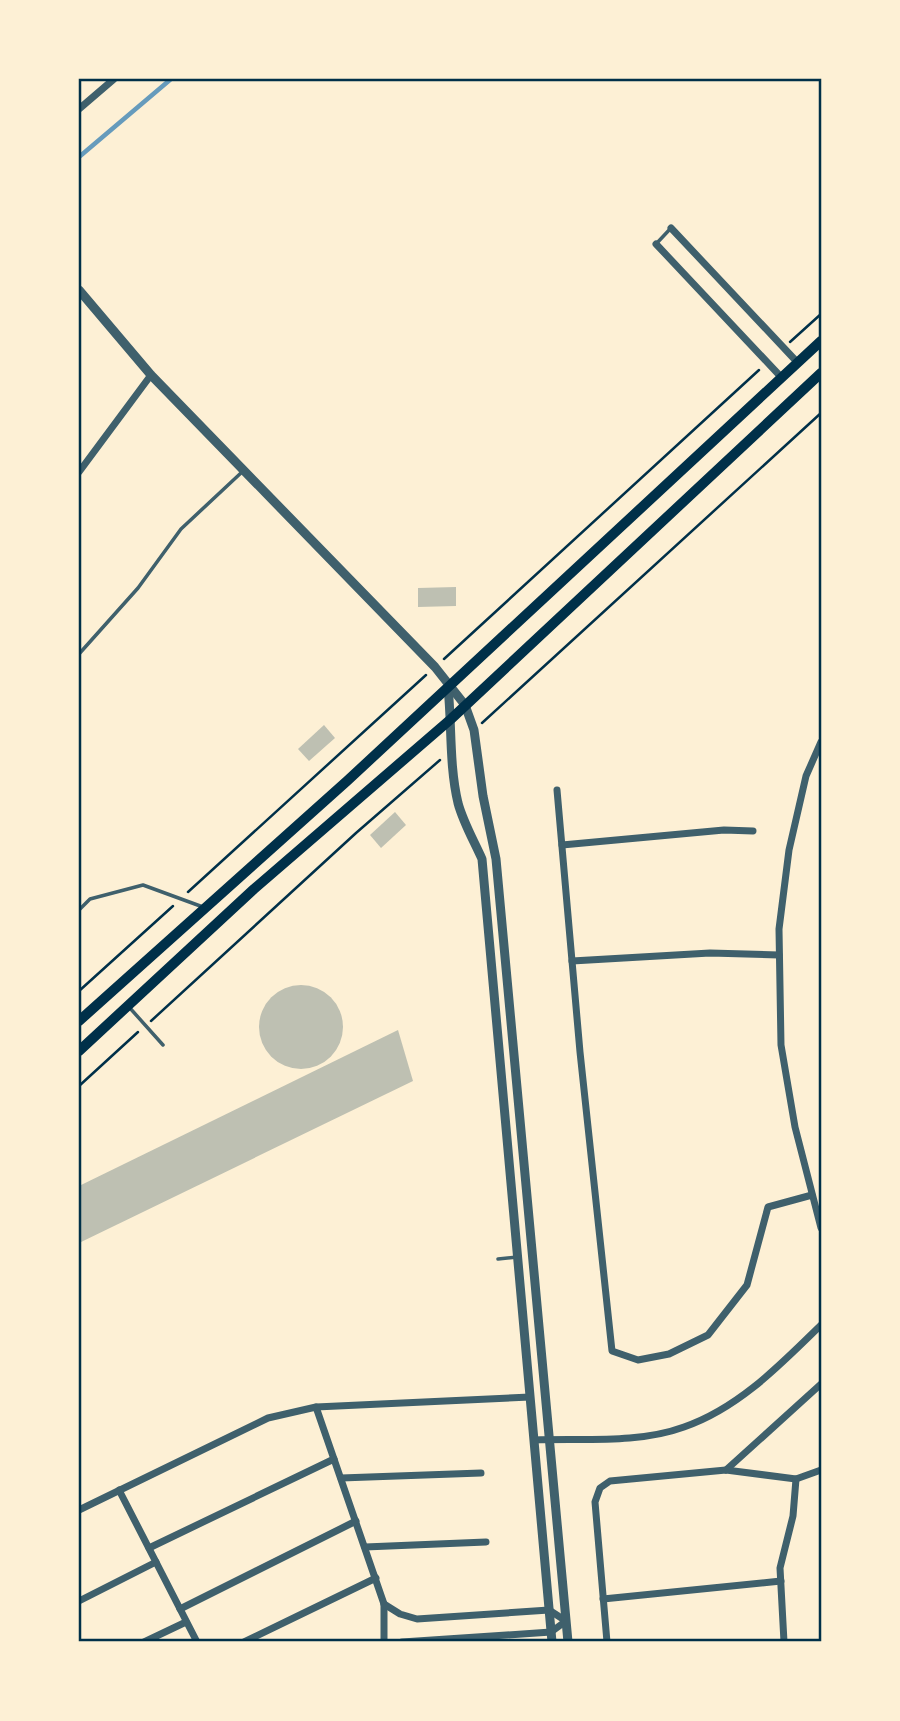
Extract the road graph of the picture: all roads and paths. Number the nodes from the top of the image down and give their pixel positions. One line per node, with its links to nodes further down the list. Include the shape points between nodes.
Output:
1 (114, 79): 2 (street)
2 (79, 109)
3 (671, 228): 4 (lane); 8 (street)
4 (656, 244): 9 (street)
5 (79, 290): 12 (street)
6 (821, 314): 8 (path)
7 (821, 341): 10 (main road)
8 (783, 348): 10 (street)
9 (767, 363): 13 (street); 17 (path)
10 (798, 363): 13 (main road)
11 (821, 373): 19 (main road)
12 (151, 375): 14 (street); 15 (street)
13 (782, 378): 18 (main road)
14 (244, 470): 16 (lane, via 181,529 138,589); 17 (street)
15 (79, 472)
16 (79, 654)
17 (435, 667): 18 (street); 25 (path)
18 (448, 687): 19 (street); 20 (street); 26 (main road)
19 (465, 705): 20 (main road); 37 (street, via 474,730 496,859)
20 (451, 719): 31 (main road, via 254,889); 38 (street, via 458,805 482,859)
21 (821, 742): 28 (street, via 806,776 789,850)
22 (557, 790): 24 (street)
23 (753, 831): 24 (street)
24 (562, 845): 29 (street)
25 (181, 898): 26 (lane); 27 (lane, via 143,885 90,900); 30 (path)
26 (205, 908): 32 (main road)
27 (79, 910)
28 (779, 956): 29 (street, via 697,954); 35 (street, via 781,1045)
29 (572, 961): 35 (street, via 612,1351 638,1360 669,1354 708,1335 747,1285 768,1207)
30 (79, 991)
31 (128, 1007): 33 (lane); 34 (main road)
32 (79, 1021)
33 (163, 1045)
34 (79, 1051)
35 (812, 1195): 36 (street)
36 (821, 1228)
37 (533, 1255): 38 (street); 44 (street)
38 (519, 1257): 39 (lane); 42 (street)
39 (498, 1259)
40 (821, 1325): 44 (street, via 725,1409 683,1428 639,1437)
41 (821, 1384): 47 (street)
42 (530, 1397): 43 (street); 45 (street)
43 (316, 1407): 46 (street); 52 (street, via 268,1418)
44 (549, 1439): 45 (street); 66 (street)
45 (534, 1440): 65 (street)
46 (334, 1459): 50 (street); 57 (street)
47 (726, 1470): 51 (street); 61 (street, via 610,1481 600,1488 595,1502)
48 (821, 1470): 51 (street)
49 (481, 1473): 50 (street)
50 (341, 1478): 54 (street)
51 (796, 1479): 60 (street)
52 (119, 1490): 53 (street); 57 (street)
53 (79, 1510)
54 (356, 1521): 56 (street); 64 (street)
55 (486, 1542): 56 (street)
56 (365, 1547): 59 (street)
57 (149, 1548): 58 (street)
58 (156, 1562): 62 (street); 64 (street)
59 (376, 1578): 63 (street); 71 (street)
60 (781, 1581): 61 (street); 77 (street)
61 (604, 1599): 76 (street)
62 (79, 1601)
63 (384, 1604): 65 (street, via 417,1619); 72 (street)
64 (180, 1609): 67 (street)
65 (549, 1610): 66 (street); 68 (street)
66 (566, 1621): 68 (street); 75 (street)
67 (186, 1622): 69 (street); 70 (street)
68 (551, 1632): 73 (street); 74 (street)
69 (144, 1642)
70 (197, 1642)
71 (244, 1642)
72 (384, 1642)
73 (402, 1642)
74 (552, 1642)
75 (568, 1642)
76 (607, 1642)
77 (784, 1642)

